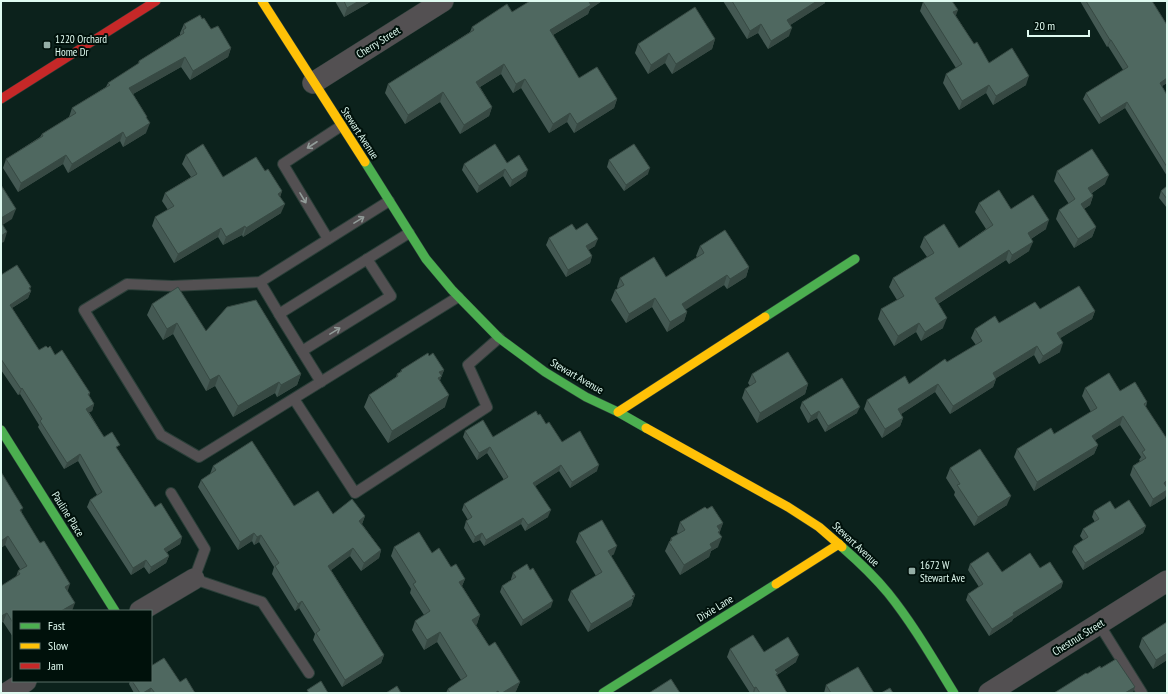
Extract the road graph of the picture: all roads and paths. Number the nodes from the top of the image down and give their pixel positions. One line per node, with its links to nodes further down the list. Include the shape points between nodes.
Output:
1 (156, 1): 5 (main road)
2 (262, 1): 4 (main road, Stewart Avenue)
3 (443, 1): 4 (street, Cherry Street)
4 (313, 83): 6 (main road, Stewart Avenue)
5 (1, 99)
6 (341, 126): 7 (main road, Stewart Avenue); 9 (lane, one-way to 9, via 283,164)
7 (389, 201): 8 (main road, Stewart Avenue); 9 (lane, one-way to 7)
8 (409, 233): 10 (lane); 13 (main road, Stewart Avenue, via 426,259)
9 (328, 239): 12 (lane)
10 (367, 259): 14 (lane); 16 (lane, one-way to 10, via 391,296)
11 (855, 259): 19 (main road)
12 (260, 282): 14 (lane); 18 (lane, via 172,286 127,284 84,310 161,435 199,457)
13 (458, 297): 15 (main road, Stewart Avenue); 17 (lane)
14 (279, 314): 16 (lane)
15 (499, 338): 18 (lane, via 468,365 487,407 355,494); 19 (main road, Stewart Avenue, via 545,372 586,397)
16 (302, 351): 17 (lane)
17 (321, 382): 18 (lane)
18 (294, 398)
19 (618, 412): 22 (main road, Stewart Avenue, via 788,507)
20 (2, 434): 25 (main road, Pauline Place)
21 (171, 493): 23 (lane, via 205,549)
22 (840, 544): 31 (main road, Dixie Lane); 32 (main road, Stewart Avenue, via 891,598 910,623)
23 (194, 580): 26 (street); 28 (lane, via 262,602)
24 (1167, 581): 27 (street, Chestnut Street)
25 (114, 610)
26 (142, 610)
27 (1099, 624): 33 (street, Chestnut Street); 34 (lane)
28 (309, 674)
29 (24, 682): 30 (street)
30 (7, 693)
31 (603, 693)
32 (954, 693)
33 (989, 693)
34 (1142, 693)

